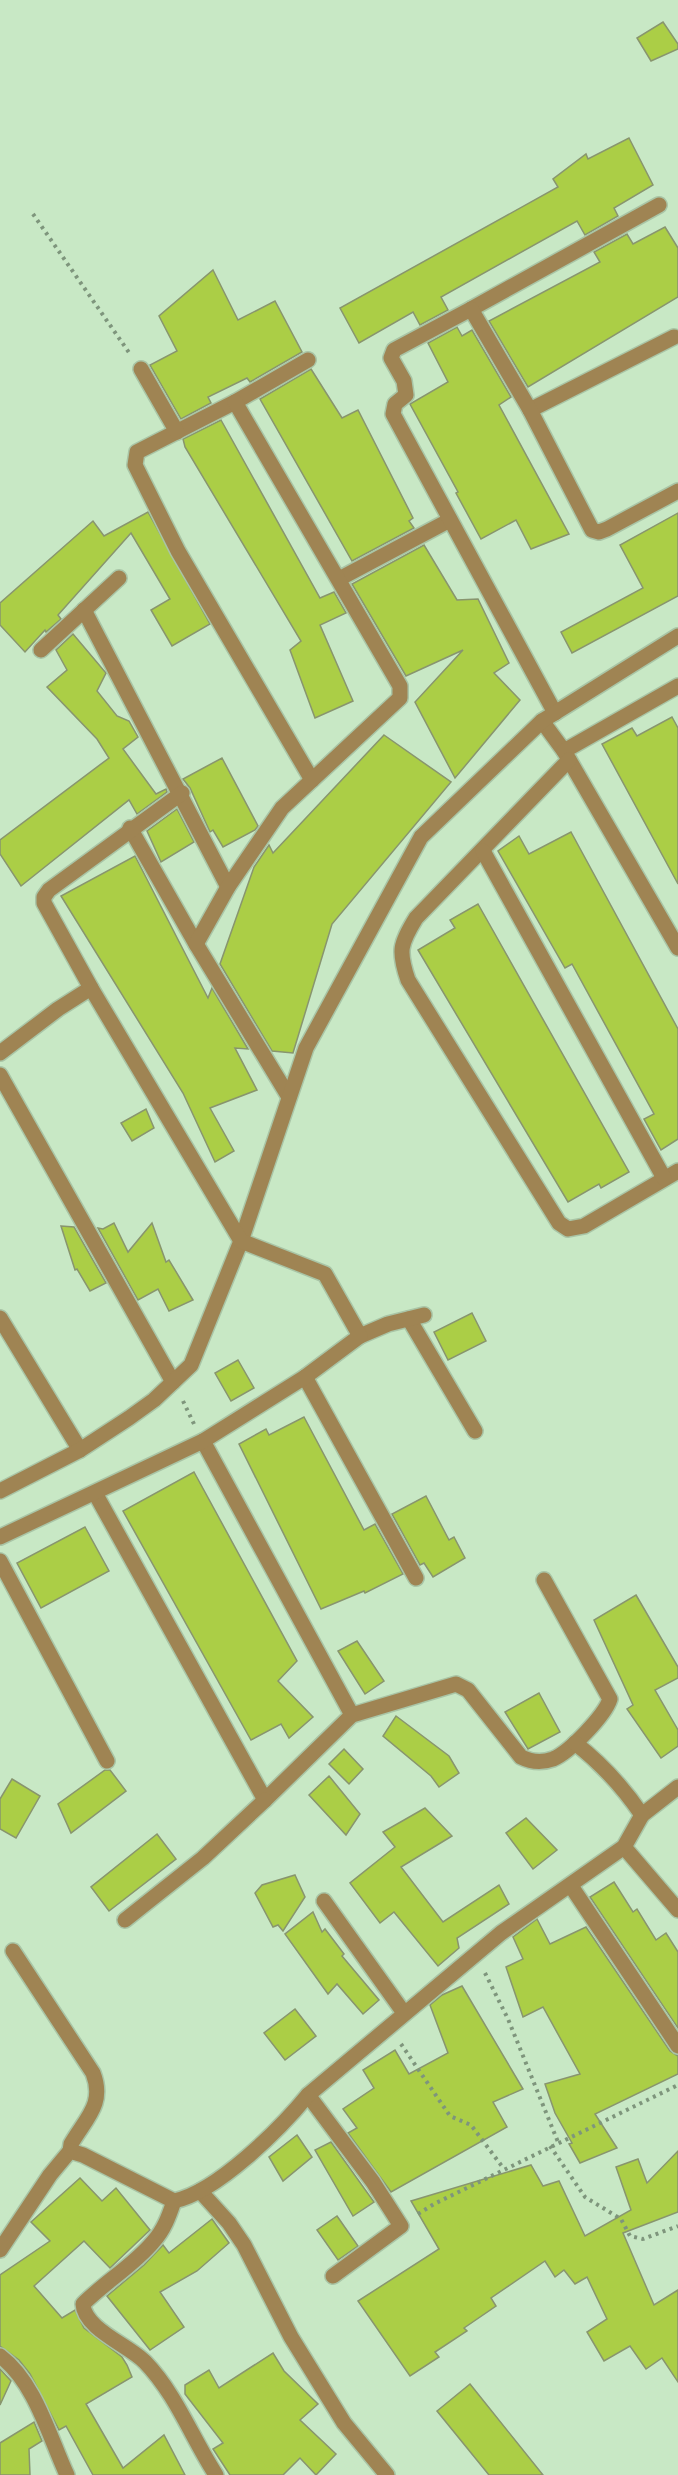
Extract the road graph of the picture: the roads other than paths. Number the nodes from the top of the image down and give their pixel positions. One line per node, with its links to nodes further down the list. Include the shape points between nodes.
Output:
1 (659, 205): 2 (street)
2 (471, 309): 7 (street); 10 (street, via 403,344 391,358 404,381 406,395 395,404 393,414)
3 (677, 338): 7 (street)
4 (308, 360): 6 (street)
5 (141, 369): 8 (street)
6 (235, 402): 8 (street); 12 (street)
7 (530, 410): 9 (street, via 592,530 608,529)
8 (177, 432): 20 (street, via 137,452 135,465 178,551)
9 (678, 491)
10 (450, 520): 12 (street); 17 (street)
11 (119, 578): 13 (street)
12 (339, 579): 20 (street, via 400,686 400,698)
13 (84, 610): 15 (street); 21 (street)
14 (678, 636): 17 (street)
15 (41, 650)
16 (677, 688): 19 (street)
17 (555, 713): 18 (street)
18 (542, 722): 19 (street); 30 (street, via 420,837 306,1048)
19 (566, 755): 23 (street); 26 (street)
20 (312, 780): 24 (street, via 282,808)
21 (182, 794): 22 (street); 24 (street)
22 (130, 828): 25 (street); 27 (street, via 44,897)
23 (483, 852): 31 (street); 31 (street, via 416,918 402,940 401,958 408,980 559,1223 567,1229 584,1226)
24 (228, 887): 25 (street)
25 (196, 944): 30 (street)
26 (678, 948)
27 (91, 988): 28 (street); 32 (street)
28 (0, 1053)
29 (0, 1076): 38 (street)
30 (289, 1097): 32 (street)
31 (671, 1174)
32 (241, 1241): 36 (street, via 325,1274); 38 (street, via 191,1365)
33 (424, 1315): 35 (street)
34 (0, 1318): 41 (street)
35 (409, 1319): 36 (street); 39 (street)
36 (360, 1336): 37 (street)
37 (305, 1377): 40 (street); 46 (street)
38 (173, 1382): 41 (street, via 154,1400)
39 (475, 1431)
40 (203, 1441): 43 (street); 48 (street)
41 (80, 1450): 42 (street)
42 (0, 1491)
43 (95, 1493): 44 (street); 52 (street)
44 (0, 1537)
45 (0, 1561): 50 (street)
46 (416, 1578)
47 (544, 1580): 49 (street, via 610,1699 607,1708)
48 (352, 1715): 49 (street, via 456,1684 468,1690 521,1757 532,1762 553,1759); 52 (street)
49 (575, 1743): 53 (street, via 598,1761)
50 (107, 1761)
51 (678, 1787): 53 (street)
52 (265, 1800): 58 (street, via 203,1858)
53 (642, 1815): 54 (street)
54 (624, 1847): 55 (street); 57 (street)
55 (571, 1886): 60 (street, via 501,1933); 61 (street)
56 (324, 1901): 60 (street)
57 (678, 1910)
58 (125, 1920)
59 (12, 1951): 63 (street, via 93,2073 99,2089 96,2105)
60 (404, 2013): 62 (street)
61 (678, 2046)
62 (308, 2095): 64 (street, via 284,2124); 67 (street, via 401,2226)
63 (70, 2151): 65 (street); 66 (street)
64 (200, 2191): 65 (street); 71 (street, via 244,2245 291,2337 344,2423)
65 (174, 2201): 70 (street, via 153,2243 98,2289 83,2309 101,2330 145,2361 175,2402)
66 (0, 2250)
67 (333, 2276)
68 (0, 2356): 69 (street, via 34,2394)
69 (67, 2475)
70 (216, 2475)
71 (387, 2475)

